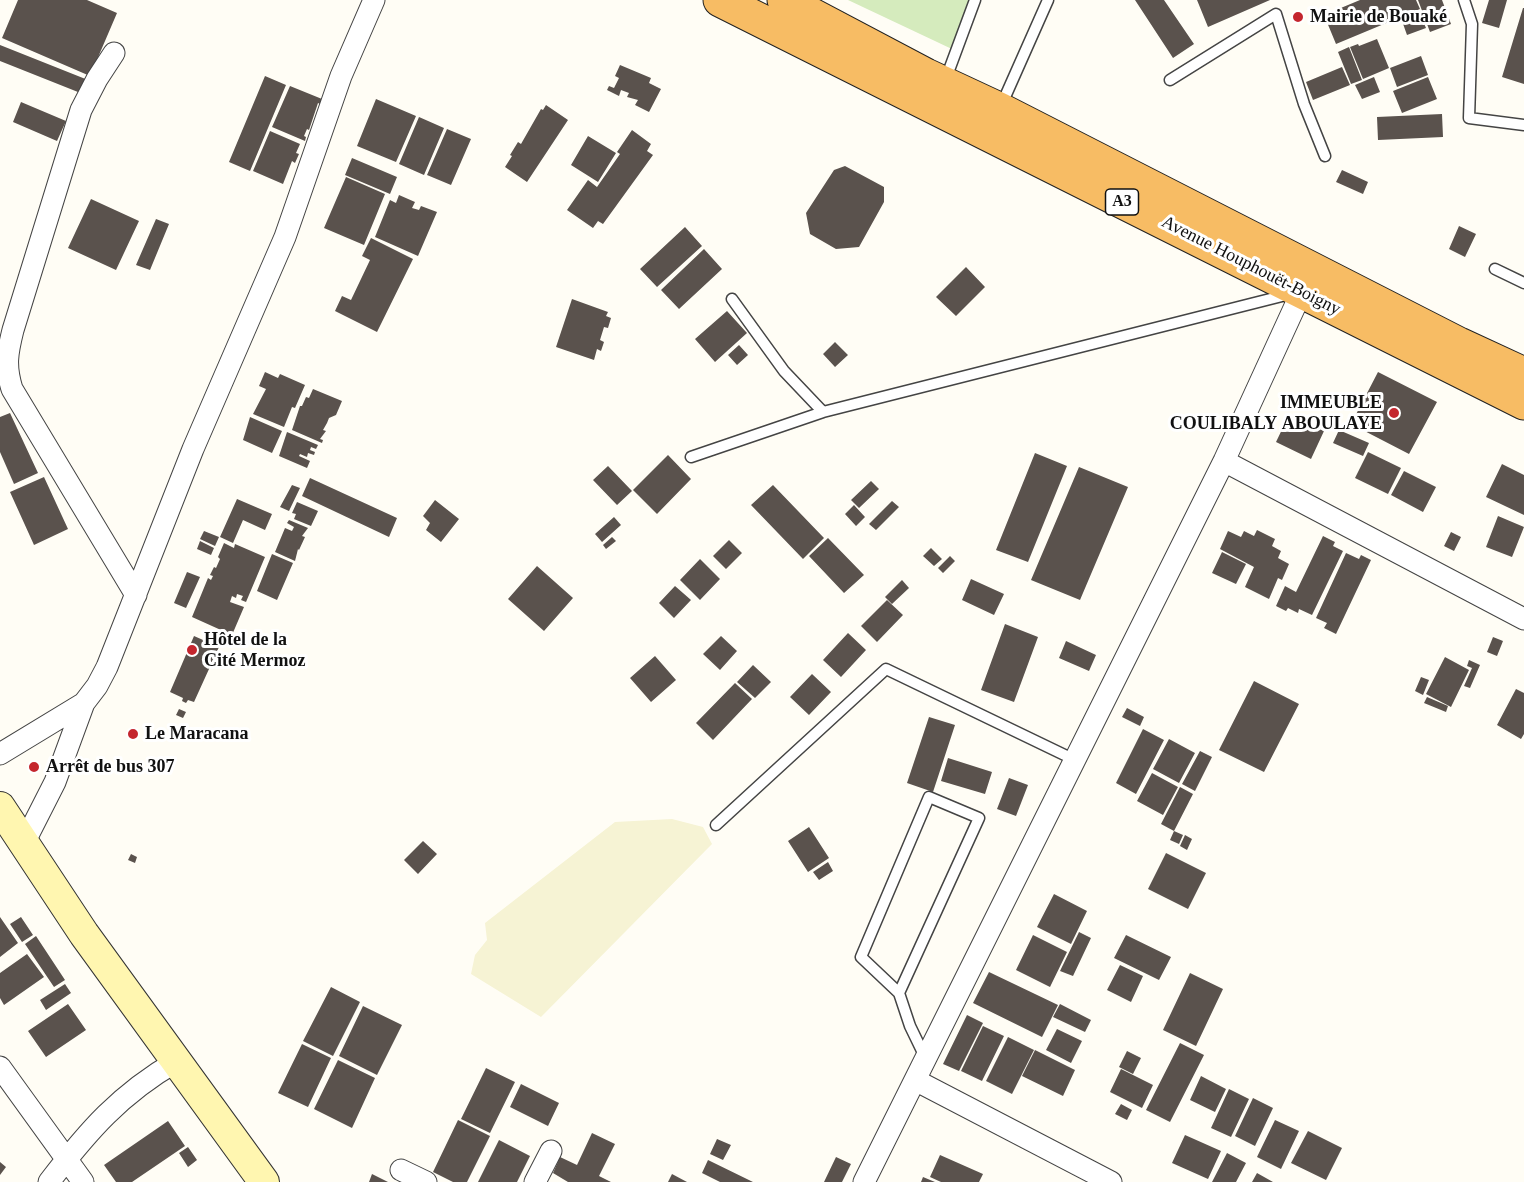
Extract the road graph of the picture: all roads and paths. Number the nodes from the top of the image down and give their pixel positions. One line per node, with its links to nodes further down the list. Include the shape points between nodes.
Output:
1 (374, 0): 23 (street, via 340,76 285,237 193,449)
2 (720, 0): 7 (highway, Avenue Houphouët-Boigny / A3)
3 (784, 0): 10 (highway, Avenue Houphouët-Boigny / A3)
4 (975, 0): 10 (lane)
5 (1048, 0): 11 (lane)
6 (1464, 0): 12 (lane, via 1472,24 1469,118)
7 (755, 8): 16 (highway, Avenue Houphouët-Boigny / A3)
8 (114, 53): 23 (street, via 81,110 13,330 7,371 12,389)
9 (1170, 80): 13 (lane, via 1276,14)
10 (944, 83): 11 (highway, Avenue Houphouët-Boigny / A3)
11 (999, 109): 18 (highway, Avenue Houphouët-Boigny / A3)
12 (1524, 125)
13 (1325, 156)
14 (1495, 269): 15 (lane)
15 (1524, 283)
16 (1302, 291): 19 (highway, Avenue Houphouët-Boigny / A3); 20 (lane); 22 (street)
17 (732, 299): 20 (lane, via 784,371)
18 (1524, 374)
19 (1524, 404)
20 (823, 412): 21 (lane)
21 (691, 457)
22 (1224, 461): 24 (street); 27 (street)
23 (136, 595): 25 (street, via 107,667)
24 (1524, 619)
25 (84, 703): 26 (street); 30 (street, via 55,782)
26 (0, 754)
27 (1075, 760): 29 (lane, via 886,669); 32 (street)
28 (0, 807): 30 (main road)
29 (716, 825)
30 (24, 843): 33 (main road, via 84,934)
31 (898, 993): 31 (lane, via 861,957 929,797 979,818); 32 (lane)
32 (926, 1059): 35 (street)
33 (177, 1061): 37 (street, via 118,1102); 41 (main road)
34 (0, 1067): 37 (street)
35 (915, 1080): 44 (street); 45 (street)
36 (551, 1151): 43 (street)
37 (66, 1160): 39 (street); 40 (street)
38 (401, 1170): 42 (street)
39 (49, 1182)
40 (83, 1182)
41 (264, 1182)
42 (426, 1182)
43 (536, 1182)
44 (864, 1182)
45 (1112, 1182)

